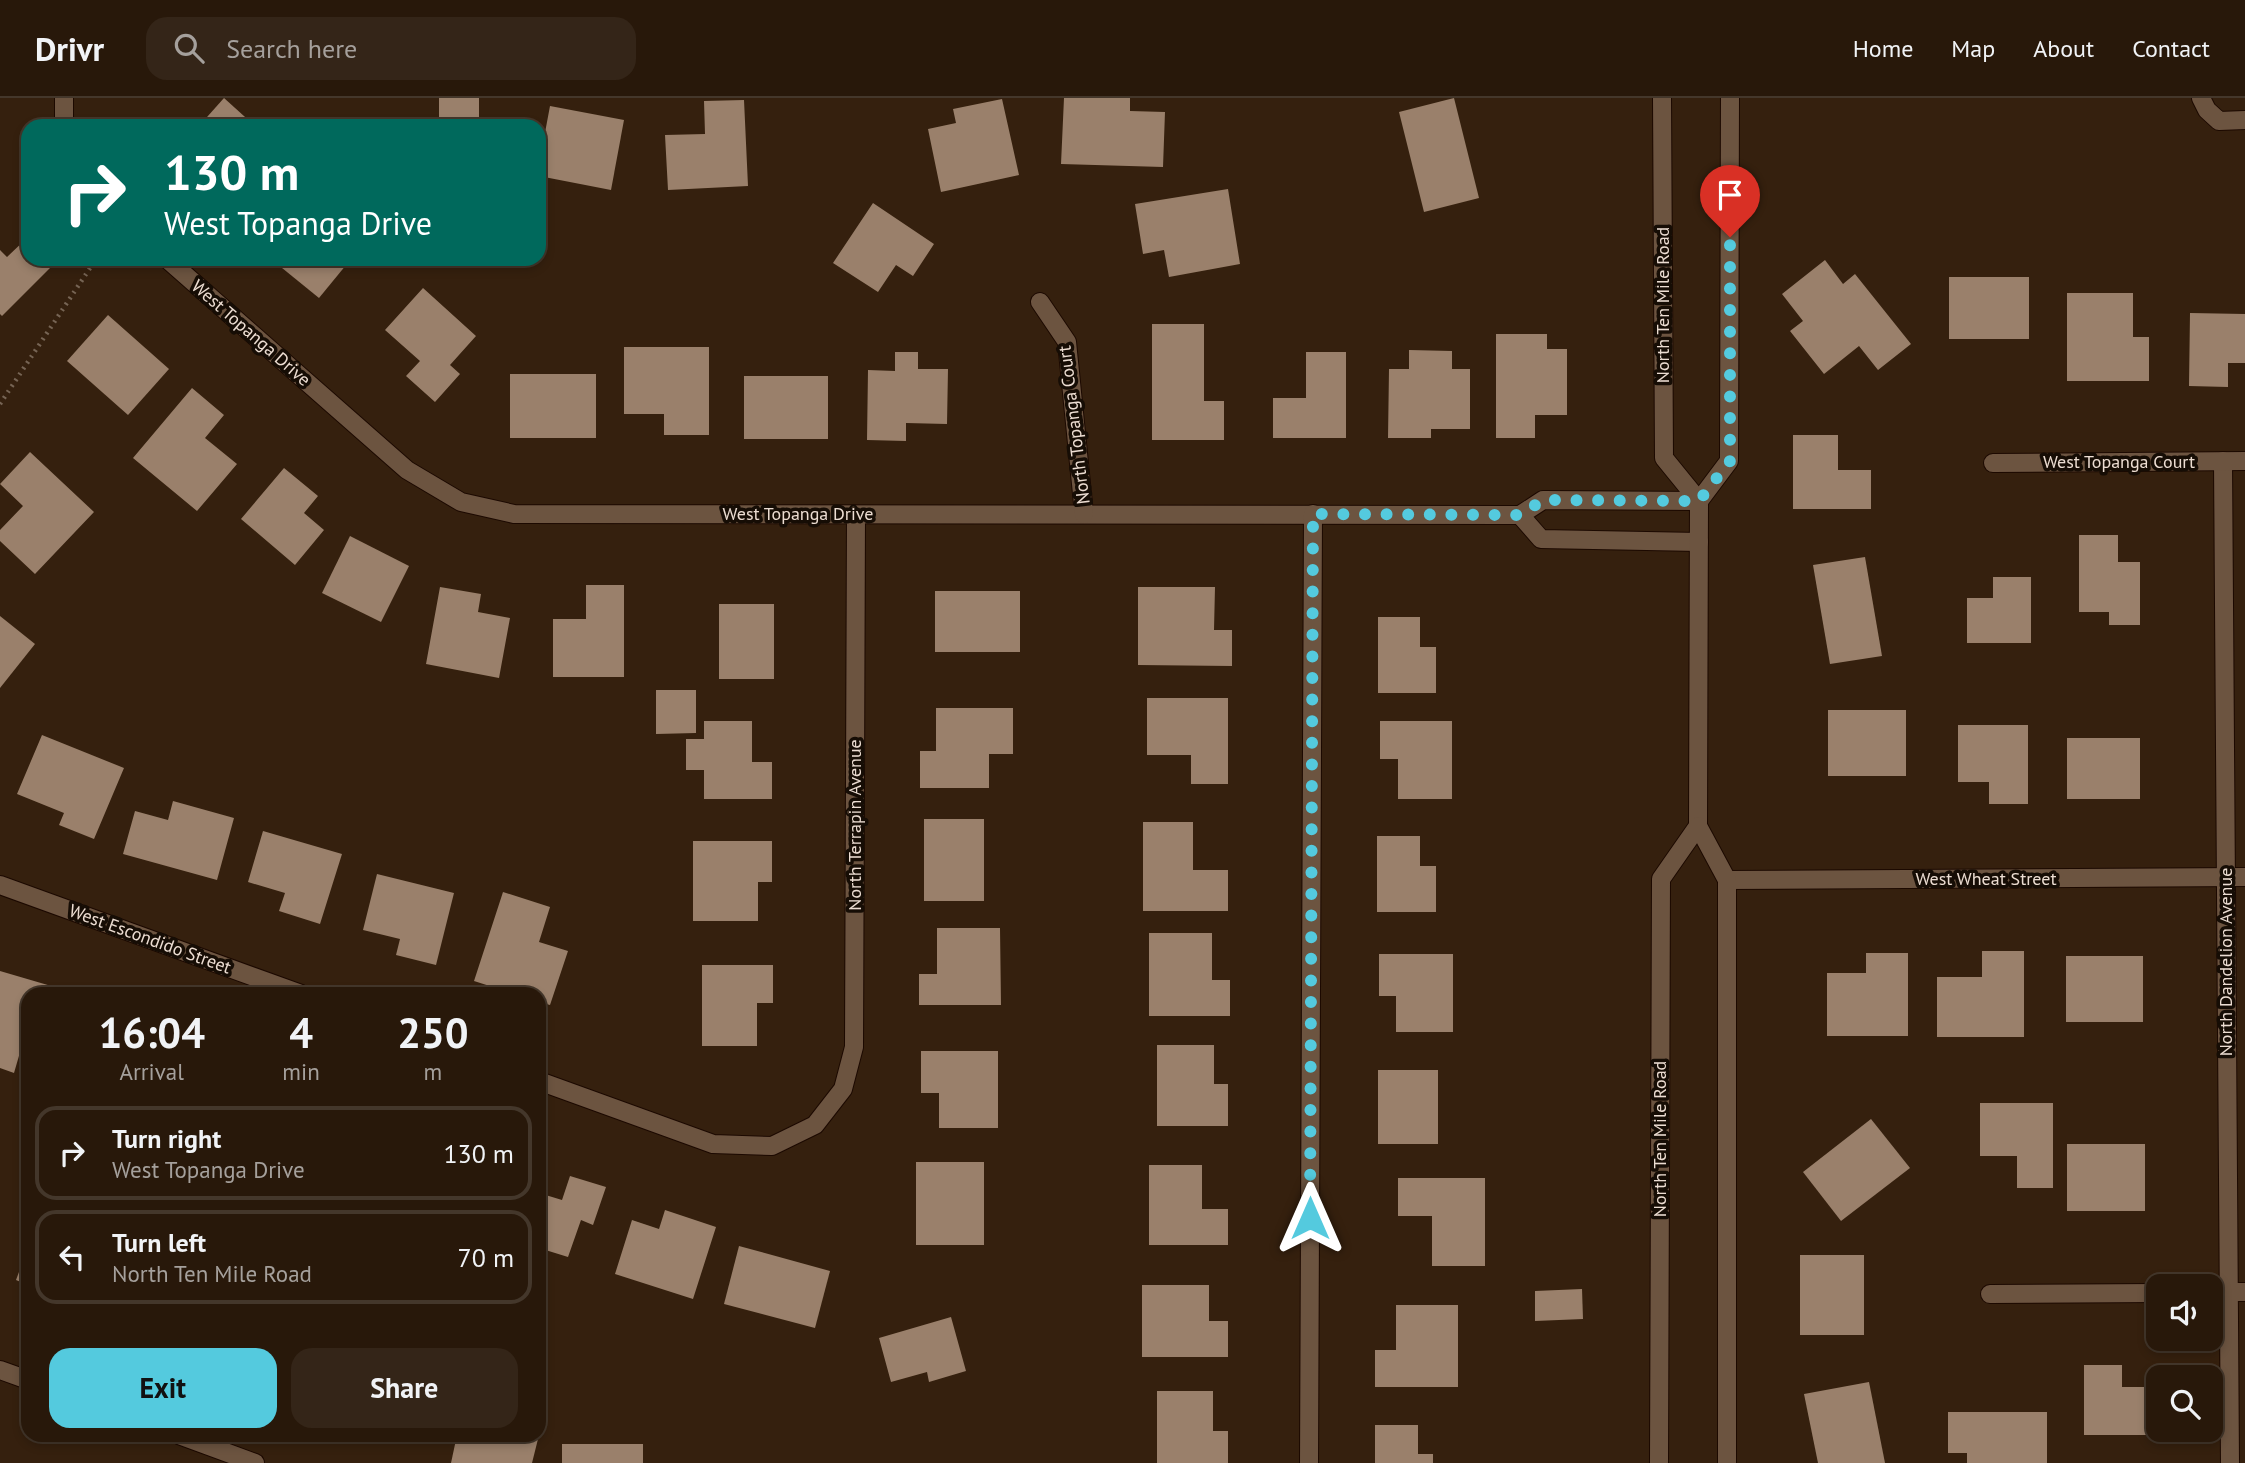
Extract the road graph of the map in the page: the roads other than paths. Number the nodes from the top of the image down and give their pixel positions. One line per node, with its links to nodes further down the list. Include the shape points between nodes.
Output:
1 (64, 98): 5 (street)
2 (1661, 98): 12 (street, North Ten Mile Road, via 1664,458)
3 (1730, 98): 12 (street, via 1730,461)
4 (2201, 98): 6 (street, via 2218,121)
5 (64, 119)
6 (2245, 120)
7 (175, 266): 15 (street, West Topanga Drive, via 407,470 461,502 513,514)
8 (1040, 302): 13 (street, North Topanga Court, via 1068,342)
9 (2222, 461): 10 (street, West Topanga Court); 11 (street, West Topanga Court); 19 (street, North Dandelion Avenue)
10 (2245, 461)
11 (1993, 463)
12 (1699, 501): 16 (street, West Topanga Drive, via 1543,500); 17 (street)
13 (1084, 514): 14 (street, West Topanga Drive); 15 (street, West Topanga Drive)
14 (1313, 514): 16 (street, West Topanga Drive); 32 (street)
15 (856, 515): 24 (street, North Terrapin Avenue, via 854,1047 844,1089 815,1125 772,1146 713,1144)
16 (1520, 515): 17 (street, via 1541,539)
17 (1699, 542): 18 (street)
18 (1698, 826): 21 (street); 33 (street, North Ten Mile Road, via 1661,879)
19 (2226, 877): 20 (street, West Wheat Street); 21 (street, West Wheat Street); 25 (street, North Dandelion Avenue)
20 (2245, 877)
21 (1727, 880): 34 (street)
22 (0, 885): 23 (street, West Escondido Street)
23 (282, 987)
24 (546, 1084)
25 (2228, 1292): 35 (street, North Dandelion Avenue)
26 (2146, 1293): 27 (street)
27 (1990, 1294)
28 (0, 1370): 29 (street)
29 (21, 1378)
30 (197, 1442): 31 (street)
31 (255, 1463)
32 (1309, 1463)
33 (1659, 1463)
34 (1727, 1463)
35 (2230, 1463)

